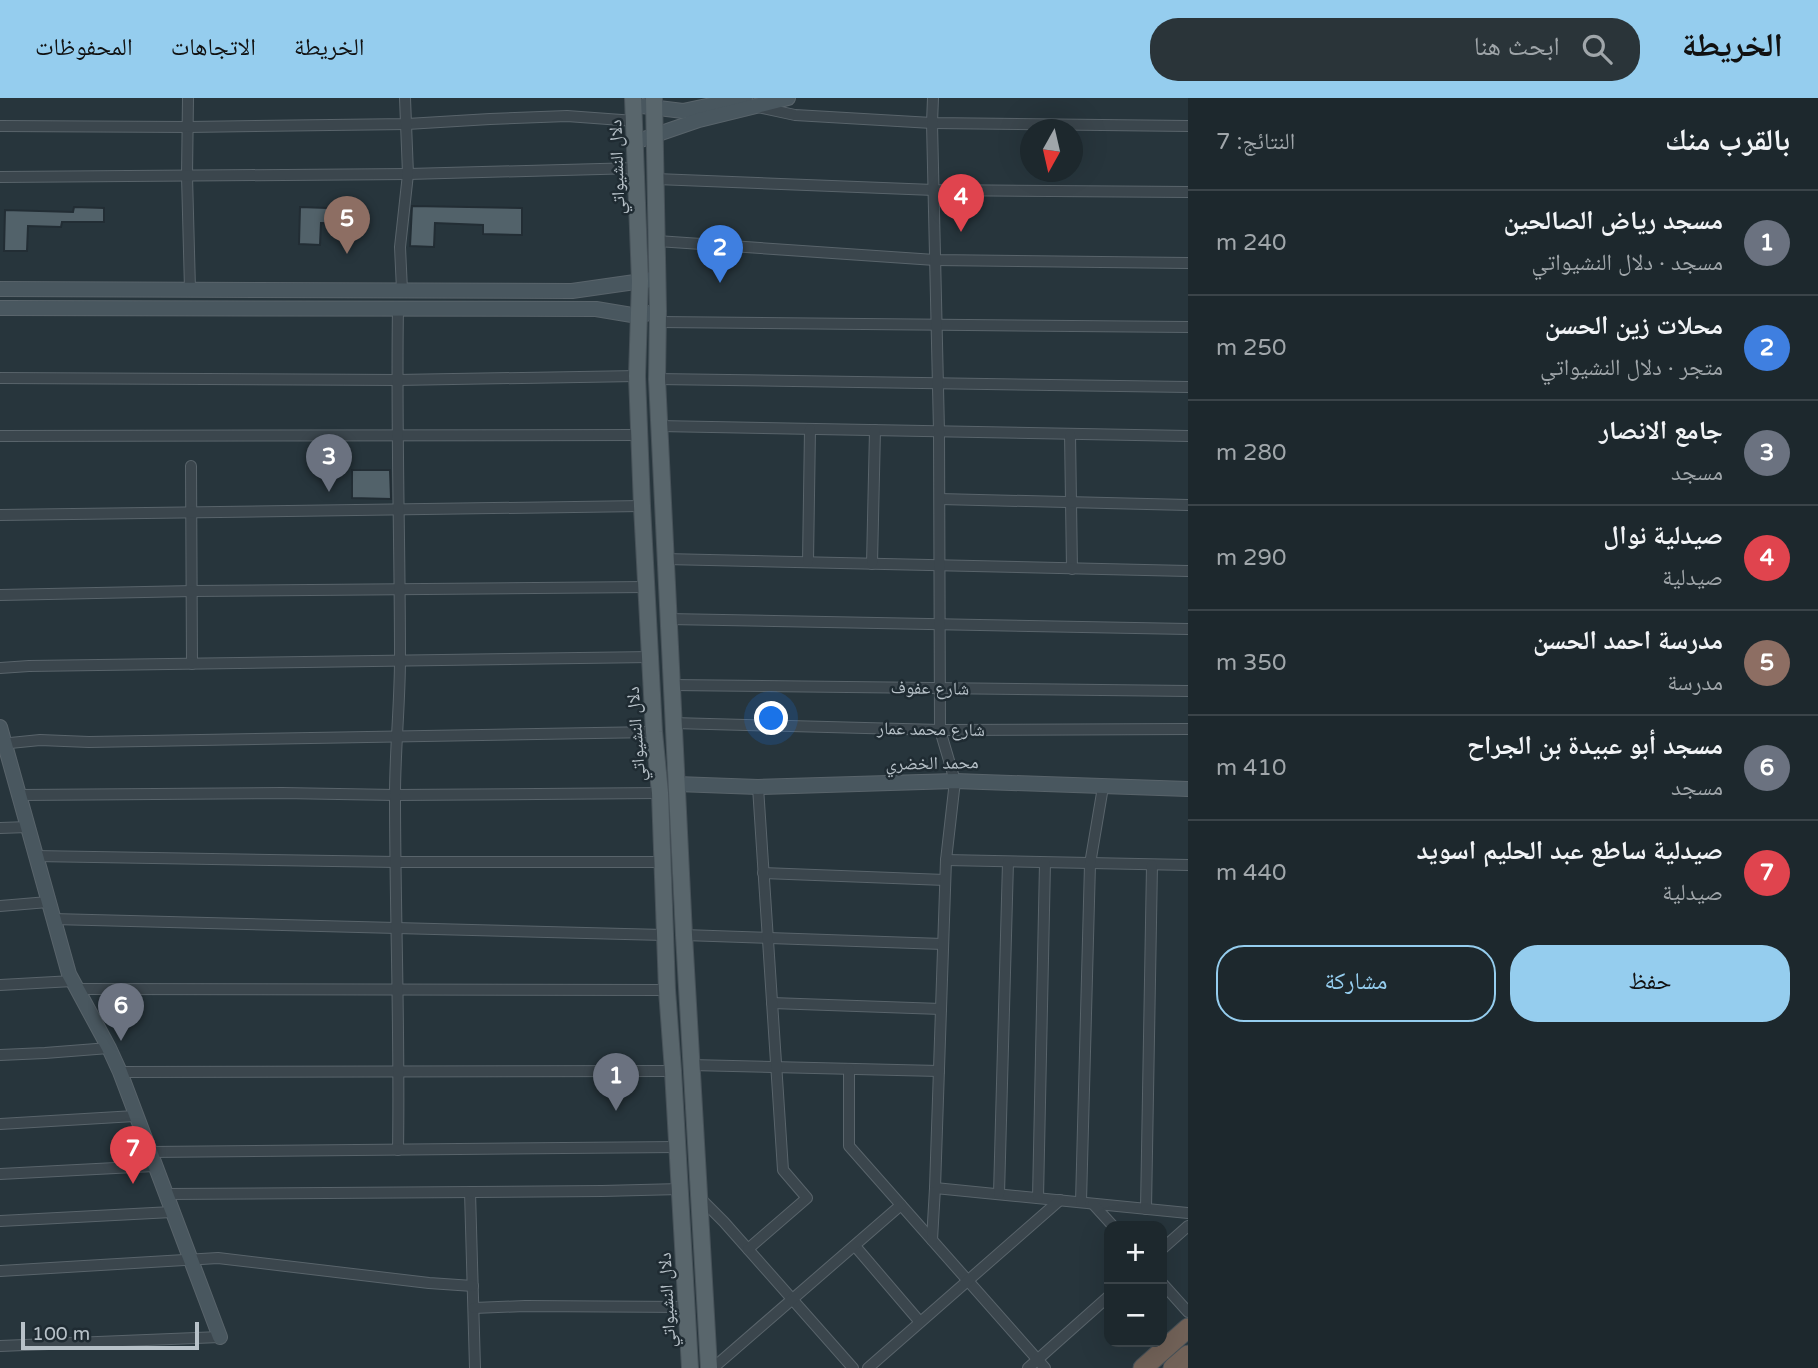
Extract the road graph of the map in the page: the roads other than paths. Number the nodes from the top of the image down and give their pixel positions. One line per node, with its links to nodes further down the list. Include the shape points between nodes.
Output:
1 (188, 98): 12 (street)
2 (405, 98): 9 (street)
3 (788, 98): 5 (street)
4 (933, 98): 8 (street)
5 (750, 102): 6 (street, via 683,111); 8 (street, via 795,115); 13 (street)
6 (654, 103): 7 (street); 13 (main road, دلال النشيواتي)
7 (634, 108): 9 (street); 14 (main road, دلال النشيواتي)
8 (932, 123): 11 (street); 20 (street)
9 (407, 124): 12 (street); 16 (street)
10 (0, 126): 12 (street)
11 (1188, 126)
12 (188, 127): 17 (street)
13 (656, 134): 14 (street); 19 (main road, دلال النشيواتي)
14 (635, 142): 15 (main road, دلال النشيواتي)
15 (636, 168): 16 (street); 26 (main road, دلال النشيواتي)
16 (408, 174): 17 (street); 29 (street, via 400,247)
17 (187, 176): 18 (street); 28 (street)
18 (0, 177)
19 (656, 179): 20 (street); 22 (main road, دلال النشيواتي)
20 (934, 190): 21 (street); 23 (street)
21 (1188, 192)
22 (657, 241): 23 (street); 25 (main road, دلال النشيواتي)
23 (934, 260): 24 (street); 34 (street)
24 (1188, 263)
25 (657, 279): 26 (street); 33 (main road, دلال النشيواتي)
26 (640, 281): 29 (street, via 572,290); 32 (main road, دلال النشيواتي)
27 (0, 289): 28 (street)
28 (190, 289): 29 (street)
29 (402, 290)
30 (0, 308): 31 (street)
31 (398, 308): 32 (street, via 596,309); 39 (street)
32 (638, 316): 33 (street); 36 (main road, دلال النشيواتي)
33 (658, 316): 34 (street); 38 (main road, دلال النشيواتي)
34 (936, 325): 35 (street); 40 (street)
35 (1188, 327)
36 (637, 376): 39 (street); 47 (main road, دلال النشيواتي)
37 (0, 377): 39 (street)
38 (657, 379): 40 (street); 42 (main road, دلال النشيواتي)
39 (397, 380): 49 (street)
40 (938, 383): 41 (street); 45 (street)
41 (1188, 387)
42 (659, 426): 43 (street); 59 (main road, دلال النشيواتي)
43 (810, 429): 44 (street); 60 (street)
44 (875, 430): 45 (street); 61 (street)
45 (939, 431): 46 (street); 52 (street)
46 (1070, 434): 50 (street); 53 (street)
47 (640, 435): 49 (street); 55 (main road, دلال النشيواتي)
48 (0, 436): 49 (street)
49 (397, 436): 56 (street)
50 (1188, 436)
51 (191, 466): 57 (street)
52 (940, 499): 53 (street); 62 (street)
53 (1071, 502): 54 (street); 63 (street)
54 (1188, 505)
55 (642, 506): 56 (street); 65 (main road, دلال النشيواتي)
56 (400, 508): 57 (street); 66 (street)
57 (192, 511): 58 (street); 67 (street)
58 (0, 515)
59 (665, 559): 60 (street); 69 (main road, دلال النشيواتي)
60 (808, 562): 61 (street)
61 (872, 564): 62 (street)
62 (940, 565): 63 (street); 70 (street)
63 (1072, 569): 64 (street)
64 (1188, 571)
65 (646, 587): 66 (street); 72 (main road, دلال النشيواتي)
66 (399, 588): 67 (street); 73 (street)
67 (193, 591): 68 (street); 74 (street)
68 (0, 596)
69 (668, 618): 70 (street); 76 (main road, دلال النشيواتي)
70 (940, 624): 71 (street); 77 (street)
71 (1188, 629)
72 (651, 657): 73 (street); 83 (main road, دلال النشيواتي)
73 (400, 662): 74 (street); 84 (street)
74 (192, 664): 75 (street)
75 (0, 668)
76 (671, 685): 77 (street, شارع عفوف); 79 (main road, دلال النشيواتي)
77 (940, 688): 78 (street, شارع عفوف); 82 (street)
78 (1188, 691)
79 (673, 723): 82 (street, شارع محمد عمار); 87 (main road, دلال النشيواتي)
80 (0, 727): 85 (street)
81 (1188, 729): 82 (street, شارع محمد عمار)
82 (940, 730): 86 (street)
83 (654, 732): 84 (street); 91 (main road, دلال النشيواتي)
84 (397, 736): 85 (street); 92 (street)
85 (3, 744): 93 (street)
86 (955, 781): 88 (street, محمد الخضري); 89 (street, محمد الخضري); 97 (street)
87 (677, 784): 88 (street, محمد الخضري); 91 (main road); 112 (main road, دلال النشيواتي)
88 (758, 787): 105 (street)
89 (1102, 787): 90 (street, محمد الخضري); 102 (street)
90 (1188, 789)
91 (659, 790): 92 (street); 99 (main road, دلال النشيواتي)
92 (395, 794): 93 (street); 98 (street)
93 (20, 795): 94 (street)
94 (28, 827): 95 (street); 96 (street)
95 (0, 828)
96 (35, 856): 98 (street); 107 (street)
97 (946, 860): 100 (street); 106 (street)
98 (397, 862): 99 (street); 110 (street)
99 (661, 862): 111 (main road, دلال النشيواتي)
100 (1009, 862): 101 (street); 141 (street)
101 (1045, 863): 102 (street); 143 (street)
102 (1090, 864): 103 (street); 145 (street)
103 (1152, 865): 104 (street); 147 (street)
104 (1188, 865)
105 (763, 873): 106 (street); 113 (street)
106 (945, 880): 114 (street)
107 (48, 902): 108 (street); 109 (street)
108 (0, 905)
109 (53, 919): 110 (street); 116 (street)
110 (397, 928): 111 (street); 117 (street)
111 (664, 935): 118 (main road, دلال النشيواتي)
112 (684, 935): 113 (street); 123 (main road, دلال النشيواتي)
113 (767, 937): 114 (street); 119 (street)
114 (943, 944): 120 (street)
115 (0, 985): 116 (street)
116 (75, 985): 117 (street); 121 (street)
117 (397, 990): 118 (street); 129 (street)
118 (667, 990): 126 (main road, دلال النشيواتي)
119 (772, 1003): 120 (street); 124 (street)
120 (941, 1009): 127 (street)
121 (109, 1048): 122 (street); 128 (street)
122 (0, 1055)
123 (691, 1065): 124 (street); 142 (main road, دلال النشيواتي)
124 (776, 1066): 125 (street); 156 (street, via 783,1170 807,1198)
125 (849, 1069): 127 (street); 146 (street, via 849,1146)
126 (673, 1071): 129 (street); 132 (main road, دلال النشيواتي)
127 (939, 1071): 137 (street)
128 (120, 1072): 129 (street); 130 (street)
129 (400, 1073): 133 (street)
130 (135, 1116): 131 (street); 134 (street)
131 (0, 1124)
132 (677, 1147): 133 (street); 138 (main road, دلال النشيواتي)
133 (398, 1150): 134 (street)
134 (149, 1152): 135 (street)
135 (154, 1166): 136 (street); 140 (street)
136 (0, 1174)
137 (935, 1188): 141 (street); 153 (street)
138 (680, 1189): 139 (street); 164 (main road, دلال النشيواتي)
139 (470, 1192): 140 (street); 161 (street)
140 (165, 1194): 148 (street)
141 (999, 1194): 143 (street)
142 (698, 1196): 156 (street); 175 (main road, دلال النشيواتي)
143 (1038, 1198): 144 (street)
144 (1060, 1200): 145 (street); 159 (street)
145 (1087, 1203): 147 (street); 151 (street)
146 (901, 1205): 153 (street); 155 (street)
147 (1146, 1209): 149 (street)
148 (172, 1212): 150 (street); 157 (street)
149 (1188, 1213)
150 (0, 1221)
151 (1107, 1221)
152 (1188, 1226): 154 (street)
153 (932, 1240): 159 (street)
154 (1167, 1245)
155 (855, 1246): 162 (street); 167 (street)
156 (748, 1249): 162 (street)
157 (190, 1259): 158 (street); 161 (street, via 218,1258); 169 (street)
158 (0, 1271)
159 (967, 1280): 167 (street); 172 (street)
160 (1163, 1284): 166 (street)
161 (473, 1286): 165 (street)
162 (793, 1300): 175 (street); 176 (street)
163 (1104, 1301): 172 (street)
164 (688, 1307): 165 (street); 174 (main road, دلال النشيواتي)
165 (474, 1308): 173 (street)
166 (1188, 1312)
167 (920, 1322): 177 (street)
168 (1188, 1328): 179 (highway)
169 (220, 1337): 170 (street)
170 (0, 1346)
171 (1188, 1355): 180 (highway)
172 (1041, 1364): 178 (street)
173 (475, 1368)
174 (690, 1368)
175 (711, 1368)
176 (853, 1368)
177 (868, 1368)
178 (1028, 1368)
179 (1143, 1368)
180 (1173, 1368)

